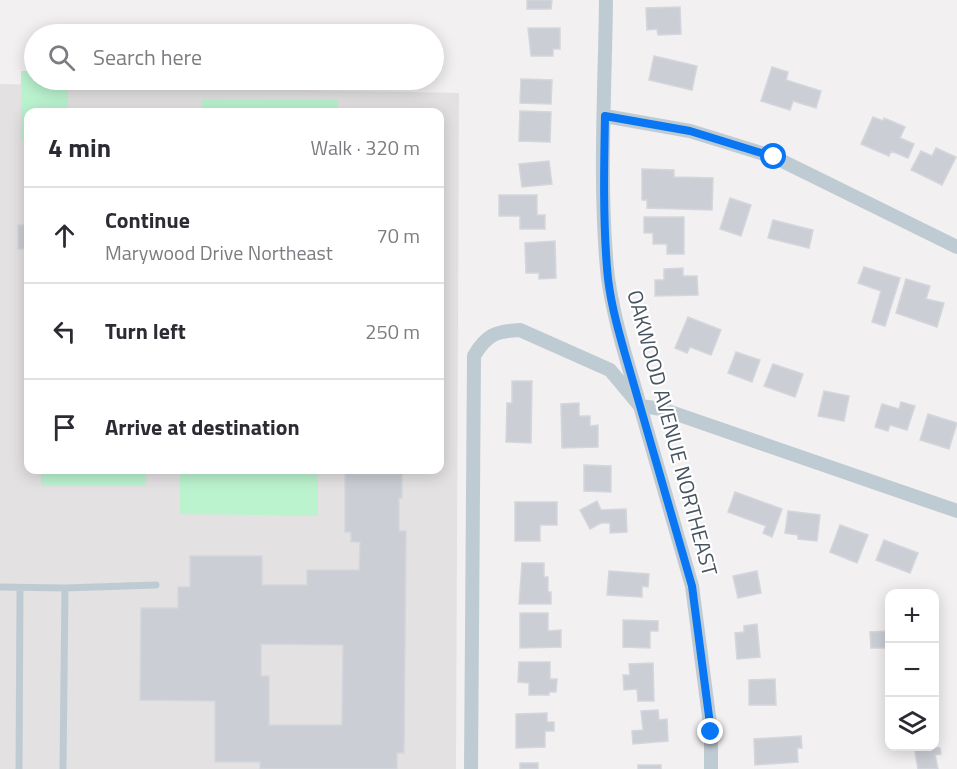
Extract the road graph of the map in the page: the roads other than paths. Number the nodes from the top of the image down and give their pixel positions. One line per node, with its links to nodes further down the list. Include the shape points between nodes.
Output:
1 (606, 0): 2 (street, OAKWOOD AVENUE NORTHEAST)
2 (605, 116): 3 (street, via 690,131 774,157); 4 (street, OAKWOOD AVENUE NORTHEAST, via 607,270 616,321)
3 (957, 247)
4 (640, 405): 5 (street, via 662,409); 12 (street, via 610,370 520,330 505,330 483,341 474,356); 13 (street, OAKWOOD AVENUE NORTHEAST, via 692,586 711,732)
5 (957, 511)
6 (156, 585): 9 (lane)
7 (0, 587): 8 (lane)
8 (20, 588): 9 (lane); 10 (lane)
9 (65, 588): 11 (lane)
10 (19, 769)
11 (63, 769)
12 (471, 769)
13 (711, 769)

